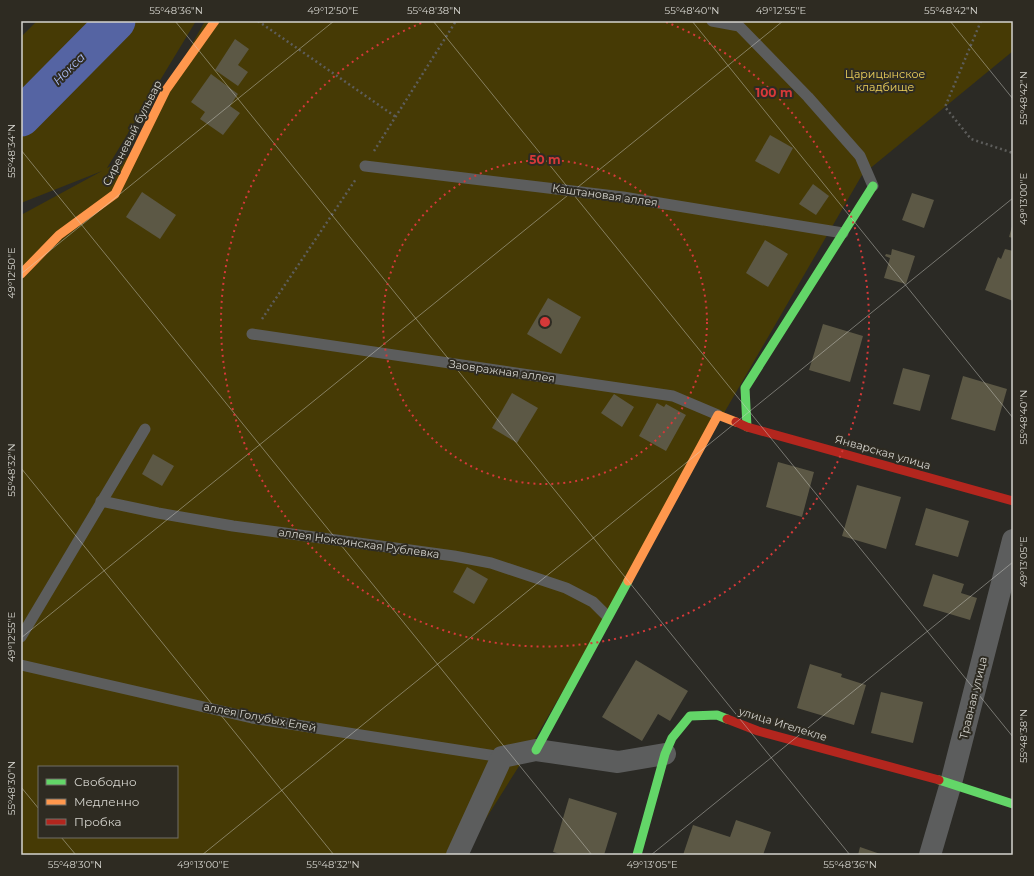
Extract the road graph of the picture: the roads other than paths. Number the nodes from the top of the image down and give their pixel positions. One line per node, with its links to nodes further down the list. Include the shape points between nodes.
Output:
1 (215, 21): 7 (street, Сиреневый бульвар, via 166,90 114,194 59,235)
2 (712, 21): 3 (lane)
3 (737, 24): 5 (lane, via 808,97 860,156)
4 (365, 166): 6 (lane, Каштановая аллея, via 623,197)
5 (873, 186): 6 (street)
6 (843, 233): 10 (street, via 745,388)
7 (21, 274)
8 (252, 334): 9 (lane, Заовражная аллея, via 673,396)
9 (718, 415): 10 (street, Заовражная аллея); 15 (street)
10 (747, 427): 13 (street, Январская улица)
11 (145, 429): 12 (lane)
12 (101, 501): 15 (lane, аллея Ноксинская Рублевка, via 158,514 233,526 491,563 566,588 593,602); 16 (lane)
13 (1013, 501)
14 (1013, 540): 21 (street, Травная улица)
15 (607, 616): 18 (street)
16 (21, 637)
17 (21, 666): 20 (lane, аллея Голубых Елей, via 252,718)
18 (536, 750): 19 (street, via 618,762); 20 (street)
19 (665, 754): 21 (street, улица Игелекле, via 672,738 690,716 717,715 758,731); 24 (street, улица Игелекле)
20 (502, 757): 23 (street)
21 (951, 784): 22 (street, улица Игелекле); 25 (street, Травная улица)
22 (1013, 804)
23 (457, 855)
24 (638, 855)
25 (930, 855)

